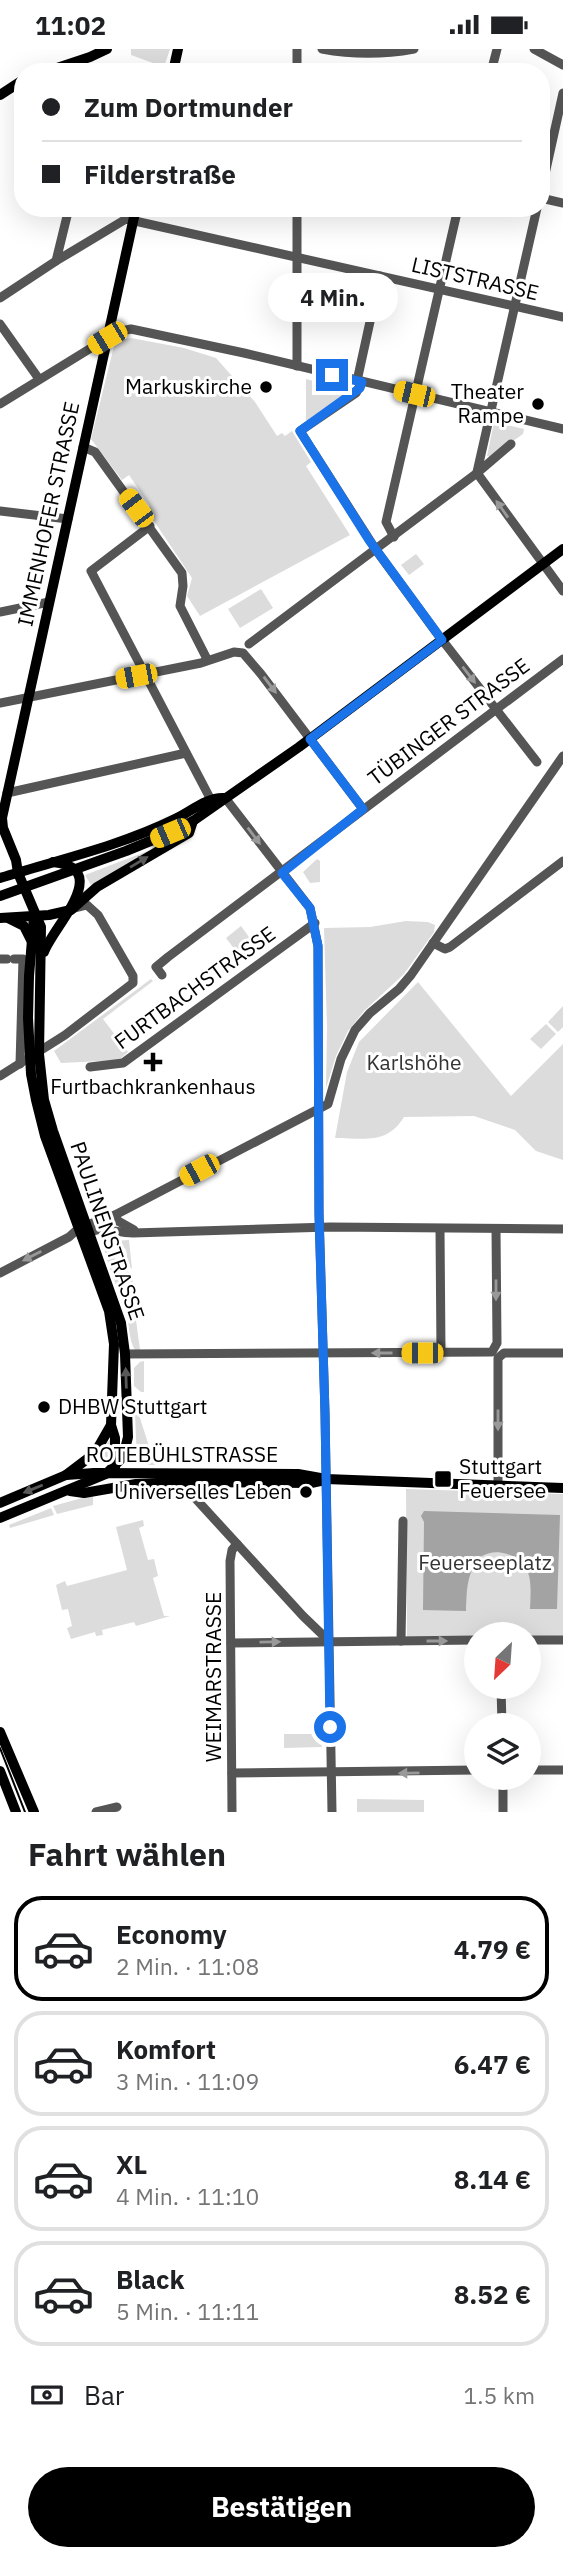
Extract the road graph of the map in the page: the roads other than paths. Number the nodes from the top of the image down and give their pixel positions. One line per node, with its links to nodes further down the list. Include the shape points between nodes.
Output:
1 (107, 49): 5 (main road)
2 (322, 49): 3 (street, via 352,55)
3 (414, 49)
4 (534, 49): 6 (street)
5 (73, 63)
6 (563, 65)
7 (563, 93): 8 (street)
8 (550, 152)
9 (67, 217): 16 (street)
10 (133, 217): 14 (main road, IMMENHOFER STRASSE)
11 (297, 217): 15 (street)
12 (456, 217): 18 (street)
13 (535, 217): 20 (street)
14 (132, 221): 15 (street, LISTSTRASSE); 16 (street, via 119,222); 23 (main road, IMMENHOFER STRASSE)
15 (297, 257): 17 (street, LISTSTRASSE); 24 (street)
16 (56, 261): 19 (street)
17 (380, 276): 18 (street, LISTSTRASSE); 26 (street)
18 (439, 289): 20 (street, LISTSTRASSE); 27 (street)
19 (0, 298)
20 (514, 306): 21 (street, LISTSTRASSE); 29 (street)
21 (563, 317)
22 (0, 324): 25 (street)
23 (107, 338): 24 (street, via 131,329); 25 (street); 32 (main road, IMMENHOFER STRASSE)
24 (297, 366): 26 (street)
25 (39, 379): 28 (street)
26 (359, 381): 27 (street); 39 (street, via 356,393 300,431)
27 (414, 394): 29 (street); 37 (street, via 386,522)
28 (0, 404)
29 (490, 411): 30 (street); 33 (street)
30 (563, 429)
31 (511, 444): 33 (street)
32 (83, 447): 35 (main road, IMMENHOFER STRASSE); 36 (street, via 95,452)
33 (477, 473): 37 (street); 40 (street, one-way to 33)
34 (0, 511): 35 (street)
35 (68, 519): 42 (main road, IMMENHOFER STRASSE)
36 (150, 526): 47 (street, via 182,573 180,606); 48 (street, via 91,571)
37 (394, 537): 39 (street)
38 (563, 549): 40 (main road)
39 (376, 550): 44 (street); 45 (street)
40 (543, 564): 41 (street); 44 (main road)
41 (563, 591)
42 (49, 602): 43 (street); 49 (main road, IMMENHOFER STRASSE)
43 (0, 612)
44 (442, 640): 51 (street, one-way to 51); 52 (main road)
45 (249, 644)
46 (563, 659): 51 (street, TÜBINGER STRASSE)
47 (207, 660): 48 (street); 52 (street, one-way to 52, via 234,652 247,656)
48 (145, 674): 49 (street); 53 (street)
49 (28, 697): 50 (street); 56 (main road, IMMENHOFER STRASSE)
50 (0, 703)
51 (496, 709): 55 (street); 59 (street, TÜBINGER STRASSE)
52 (310, 739): 57 (main road); 59 (street)
53 (186, 753): 56 (street); 58 (street)
54 (563, 756): 76 (street)
55 (537, 762)
56 (7, 793): 61 (main road, IMMENHOFER STRASSE, via 2,828)
57 (226, 799): 58 (main road); 60 (main road); 65 (street, one-way to 65)
58 (211, 800): 63 (main road, via 156,828)
59 (363, 809): 65 (street, TÜBINGER STRASSE)
60 (193, 821): 69 (main road, one-way to 60, via 188,833); 70 (main road, via 126,851)
61 (16, 860): 64 (main road); 66 (main road)
62 (563, 861): 76 (street, via 450,947)
63 (59, 862): 64 (main road); 68 (main road)
64 (31, 869): 66 (main road)
65 (282, 873): 75 (street, via 310,908); 79 (street, TÜBINGER STRASSE)
66 (18, 876): 67 (main road); 72 (main road)
67 (0, 878)
68 (80, 879): 69 (main road); 71 (main road)
69 (89, 893): 71 (main road); 73 (street)
70 (0, 896)
71 (71, 910): 72 (main road); 73 (street, via 87,905); 77 (main road, PAULINENSTRASSE)
72 (33, 913): 74 (main road); 77 (main road, via 41,927)
73 (98, 915): 80 (street, via 133,980 130,987)
74 (4, 918): 77 (main road, via 24,926)
75 (315, 922): 81 (street, FURTBACHSTRASSE, via 123,1063); 83 (street)
76 (433, 943): 83 (street, via 399,989 355,1030 330,1100)
77 (38, 945): 90 (main road, PAULINENSTRASSE, via 44,1100); 90 (main road, PAULINENSTRASSE, via 28,1018 38,1115)
78 (11, 959): 80 (street)
79 (159, 971)
80 (20, 1064): 82 (street)
81 (90, 1066)
82 (0, 1076)
83 (320, 1109): 84 (street); 85 (street)
84 (115, 1215): 86 (street); 90 (street); 91 (street, via 126,1227)
85 (320, 1227): 87 (street); 91 (street); 94 (street)
86 (103, 1228): 90 (street); 91 (street)
87 (440, 1229): 88 (street); 93 (street)
88 (496, 1229): 89 (street); 95 (street, one-way to 95)
89 (563, 1229)
90 (84, 1231): 92 (street, one-way to 92); 97 (main road, PAULINENSTRASSE, via 116,1304); 98 (main road, PAULINENSTRASSE, via 109,1311 114,1355)
91 (143, 1232)
92 (0, 1273)
93 (441, 1352): 94 (street, one-way to 94); 95 (street)
94 (323, 1353): 97 (street); 104 (street)
95 (497, 1353): 96 (street); 106 (street, one-way to 106)
96 (563, 1353)
97 (125, 1354): 99 (main road, PAULINENSTRASSE, one-way to 97)
98 (111, 1425): 100 (main road); 101 (main road, PAULINENSTRASSE, via 95,1454)
99 (125, 1451): 100 (main road); 103 (main road)
100 (113, 1472): 101 (main road, ROTEBÜHLSTRASSE); 103 (main road, ROTEBÜHLSTRASSE); 108 (main road)
101 (66, 1475): 109 (main road, ROTEBÜHLSTRASSE, one-way to 109)
102 (289, 1478): 103 (main road, ROTEBÜHLSTRASSE); 104 (main road, ROTEBÜHLSTRASSE); 105 (main road, ROTEBÜHLSTRASSE)
103 (137, 1479): 105 (main road, ROTEBÜHLSTRASSE); 108 (main road, ROTEBÜHLSTRASSE, via 84,1493)
104 (326, 1479): 106 (main road, ROTEBÜHLSTRASSE); 116 (street)
105 (191, 1482): 112 (street, via 195,1498)
106 (498, 1485): 107 (main road, ROTEBÜHLSTRASSE)
107 (563, 1488)
108 (67, 1491): 110 (main road, ROTEBÜHLSTRASSE)
109 (0, 1503)
110 (0, 1518)
111 (402, 1521): 117 (street)
112 (237, 1544): 116 (street); 118 (street, WEIMARSTRASSE, via 230,1555)
113 (464, 1640): 117 (street, one-way to 113)
114 (541, 1640): 115 (street)
115 (563, 1640)
116 (328, 1641): 117 (street); 118 (street, one-way to 116); 125 (street)
117 (401, 1641)
118 (231, 1643): 124 (street, WEIMARSTRASSE)
119 (0, 1732): 129 (main road)
120 (464, 1770): 125 (street, one-way to 125)
121 (541, 1770): 122 (street)
122 (563, 1770)
123 (0, 1771): 128 (main road)
124 (232, 1773): 125 (street); 131 (street, WEIMARSTRASSE)
125 (331, 1773): 132 (street)
126 (503, 1790): 133 (street)
127 (117, 1807): 130 (street)
128 (16, 1812)
129 (34, 1812)
130 (96, 1812)
131 (232, 1812)
132 (332, 1812)
133 (503, 1812)

